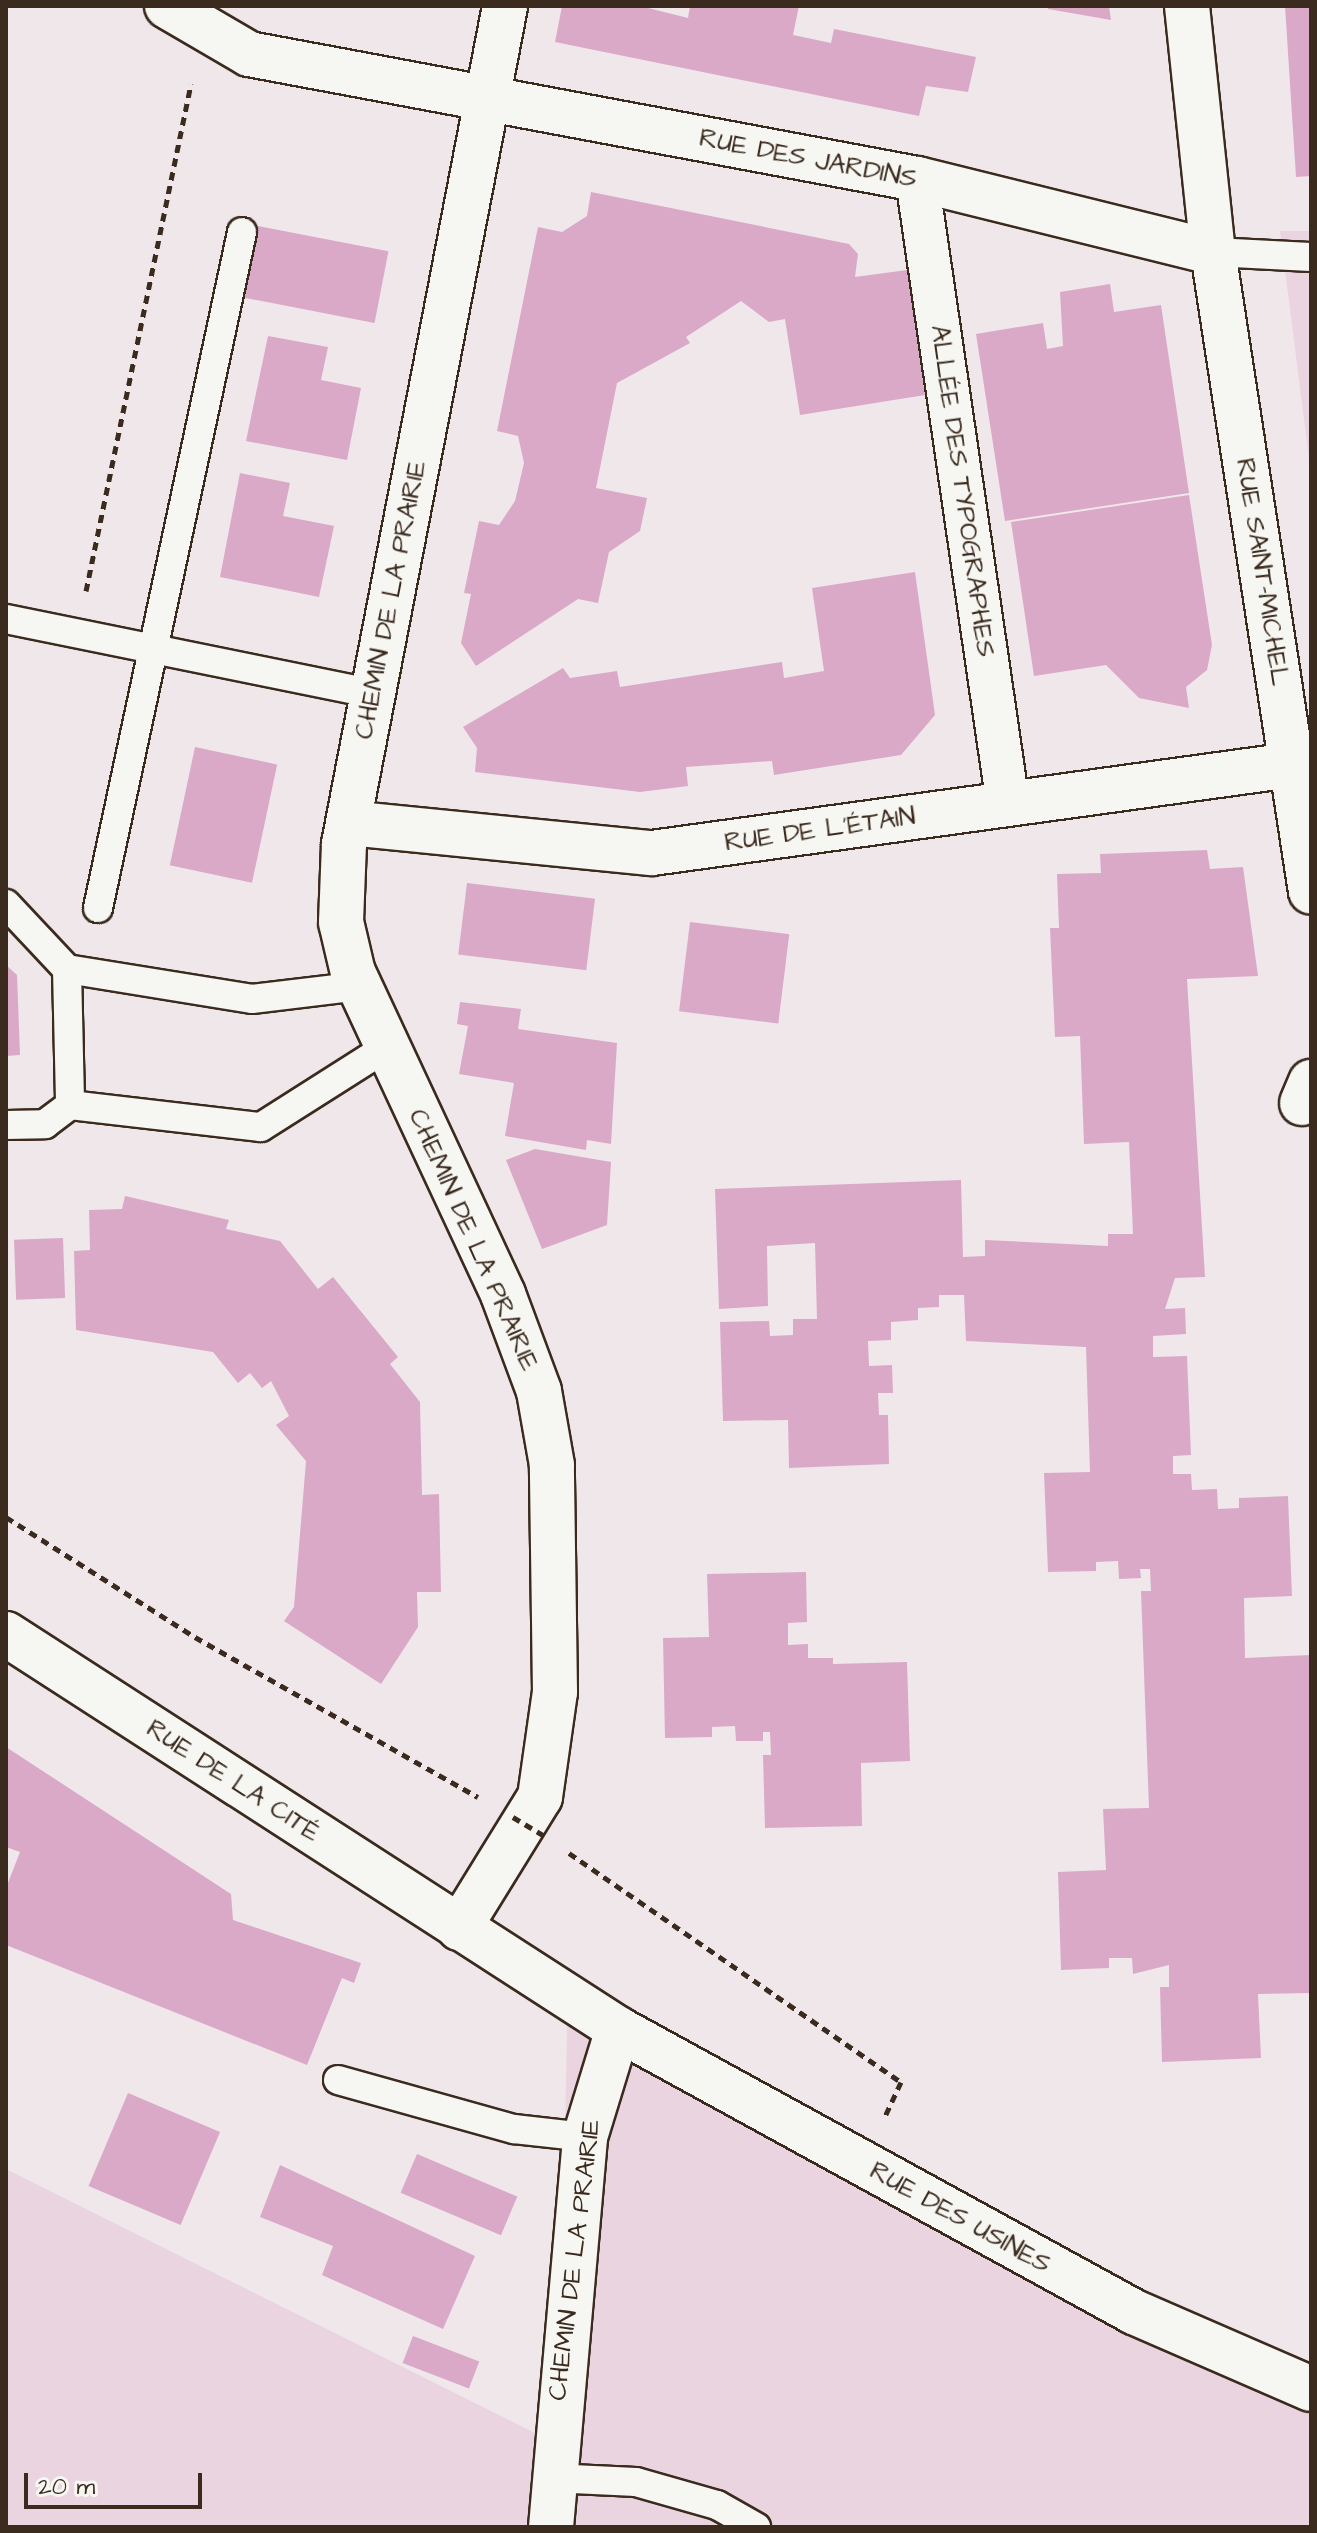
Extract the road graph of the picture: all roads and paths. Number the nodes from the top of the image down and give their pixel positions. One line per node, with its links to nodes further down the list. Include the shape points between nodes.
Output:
1 (167, 6): 4 (street, RUE DES JARDINS)
2 (505, 6): 5 (street, CHEMIN DE LA PRAIRIE)
3 (1187, 6): 8 (street)
4 (202, 32): 5 (street, RUE DES JARDINS, via 249,54); 11 (path)
5 (488, 98): 6 (street, RUE DES JARDINS); 13 (street, CHEMIN DE LA PRAIRIE)
6 (917, 179): 8 (street, RUE DES JARDINS); 15 (street, ALLÉE DES TYPOGRAPHES)
7 (242, 232): 12 (lane)
8 (1213, 252): 9 (lane); 14 (street, RUE SAINT-MICHEL)
9 (1311, 257)
10 (6, 619): 11 (lane)
11 (77, 633): 12 (lane)
12 (156, 648): 13 (lane); 19 (lane)
13 (373, 694): 16 (street, CHEMIN DE LA PRAIRIE)
14 (1291, 765): 15 (street, RUE DE L'ÉTAIN); 17 (street, RUE SAINT-MICHEL)
15 (1008, 804): 16 (street, RUE DE L'ÉTAIN, via 652,853)
16 (349, 823): 21 (street, CHEMIN DE LA PRAIRIE, via 341,922)
17 (1311, 892)
18 (6, 904): 20 (lane)
19 (98, 908)
20 (67, 969): 21 (lane, via 252,999); 23 (lane)
21 (359, 986): 22 (street, CHEMIN DE LA PRAIRIE)
22 (387, 1047): 23 (lane, via 261,1127); 29 (street, CHEMIN DE LA PRAIRIE, via 503,1294 539,1391 554,1494 555,1692 540,1797)
23 (70, 1105): 24 (lane, via 45,1124)
24 (6, 1125)
25 (6, 1517): 27 (path, via 195,1637)
26 (6, 1634): 29 (street, RUE DE LA CITÉ)
27 (486, 1802)
28 (499, 1810): 32 (path, bridge, via 548,1838)
29 (459, 1928): 30 (street)
30 (618, 2029): 33 (street, CHEMIN DE LA PRAIRIE); 34 (street, RUE DES USINES, via 1134,2312)
31 (338, 2080): 33 (lane, via 514,2129)
32 (901, 2082)
33 (585, 2137): 35 (street, CHEMIN DE LA PRAIRIE)
34 (1311, 2389)
35 (551, 2478): 36 (street, CHEMIN DE LA PRAIRIE); 37 (lane, via 636,2482 717,2505)
36 (551, 2527)
37 (756, 2527)

